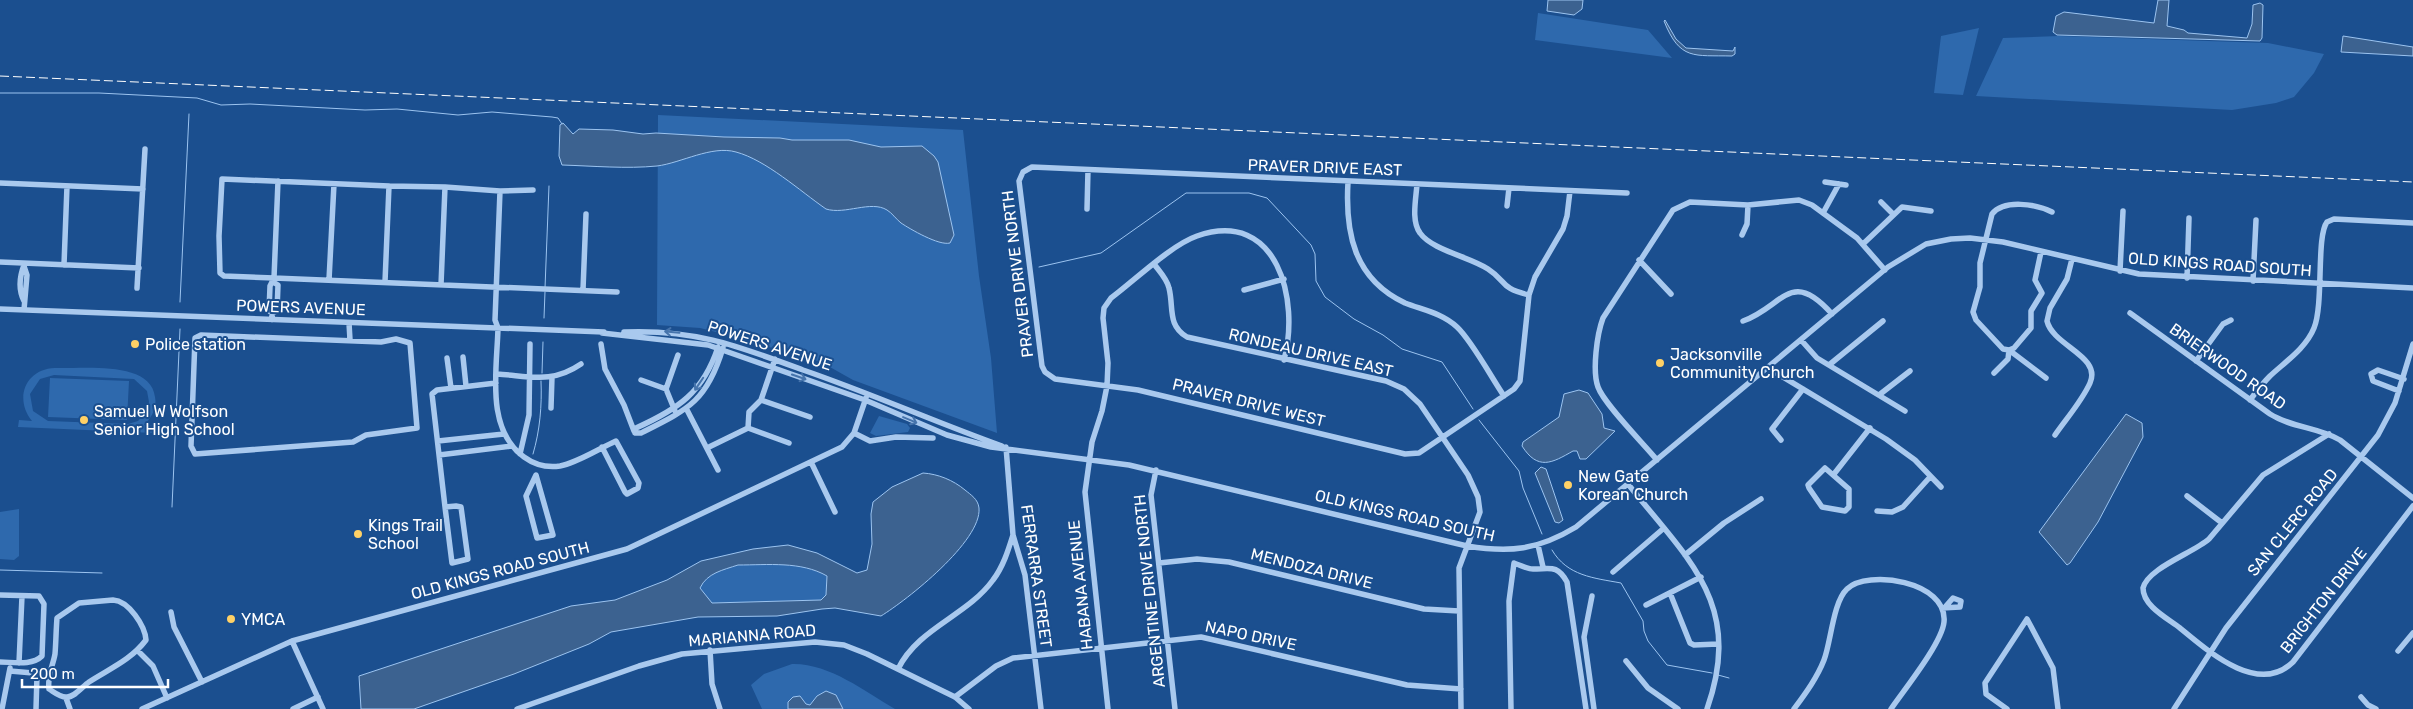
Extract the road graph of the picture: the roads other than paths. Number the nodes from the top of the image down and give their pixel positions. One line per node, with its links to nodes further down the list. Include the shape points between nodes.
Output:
1 (145, 149): 16 (street)
2 (1088, 170): 3 (street, PRAVER DRIVE EAST, via 1032,167); 5 (street, PRAVER DRIVE EAST); 24 (street)
3 (1023, 172): 93 (street, PRAVER DRIVE NORTH, via 1020,182 1040,358)
4 (278, 181): 8 (street); 49 (street); 49 (street, via 222,179 219,236 220,273)
5 (1348, 182): 9 (street, PRAVER DRIVE EAST); 110 (street, via 1347,222 1363,266 1380,287 1396,298 1440,316 1457,327)
6 (1825, 182): 10 (street)
7 (0, 183): 11 (street)
8 (334, 184): 12 (street); 50 (street)
9 (1417, 184): 15 (street, PRAVER DRIVE EAST); 62 (street, via 1415,219 1425,238 1488,269 1507,288)
10 (1839, 184): 13 (street); 28 (street)
11 (67, 186): 16 (street); 43 (street)
12 (389, 186): 14 (street); 52 (street)
13 (1846, 186)
14 (445, 187): 18 (street); 53 (street)
15 (1509, 188): 19 (street, PRAVER DRIVE EAST); 23 (street)
16 (143, 189): 44 (street)
17 (533, 190): 18 (street)
18 (500, 191): 55 (street)
19 (1570, 191): 20 (street, PRAVER DRIVE EAST); 62 (street, PRAVER DRIVE WEST, via 1564,229 1535,277)
20 (1627, 193)
21 (1882, 202): 30 (street)
22 (1748, 205): 28 (street, via 1799,200); 34 (street, via 1747,224); 39 (street, via 1690,202 1679,205 1669,213)
23 (1507, 206)
24 (1087, 209)
25 (1931, 211): 30 (street, via 1902,207)
26 (2122, 211): 46 (street)
27 (2052, 212): 35 (street, via 2042,207 2000,207 1992,214)
28 (1823, 213): 36 (street)
29 (586, 214): 58 (street)
30 (1893, 214): 36 (street)
31 (2189, 218): 48 (street)
32 (2256, 220): 51 (street)
33 (2413, 223): 54 (street, via 2334,219 2327,222 2322,231)
34 (1742, 235)
35 (1986, 239): 37 (street, OLD KINGS ROAD SOUTH); 45 (street, OLD KINGS ROAD SOUTH, via 1956,238 1926,244); 81 (street, via 1979,268 1980,287 1974,318 2003,349)
36 (1863, 244): 45 (street)
37 (2041, 252): 38 (street, OLD KINGS ROAD SOUTH); 81 (street, via 2035,280 2041,296 2031,311 2031,328)
38 (2072, 259): 46 (street, OLD KINGS ROAD SOUTH); 127 (street, via 2068,279 2050,308 2047,321 2056,337 2086,360 2092,374 2090,385)
39 (1639, 260): 61 (street); 141 (street, via 1602,318 1596,377 1599,390)
40 (0, 262): 42 (street)
41 (1154, 264): 47 (street, via 1192,238 1224,231 1242,235 1261,245 1275,260); 86 (street, RONDEAU DRIVE EAST, via 1169,286 1172,321 1182,334); 103 (street, HABANA AVENUE, via 1110,298 1104,308)
42 (24, 265): 43 (street); 64 (street, via 27,275)
43 (64, 265): 44 (street)
44 (139, 268): 56 (street)
45 (1885, 270): 66 (street, OLD KINGS ROAD SOUTH)
46 (2120, 271): 48 (street, OLD KINGS ROAD SOUTH)
47 (1284, 278): 59 (street); 86 (street, via 1289,332)
48 (2186, 278): 51 (street, OLD KINGS ROAD SOUTH)
49 (273, 280): 50 (street); 67 (street, via 278,285 277,311)
50 (330, 280): 52 (street)
51 (2253, 281): 54 (street, OLD KINGS ROAD SOUTH)
52 (385, 282): 53 (street)
53 (441, 284): 55 (street)
54 (2320, 284): 57 (street, OLD KINGS ROAD SOUTH); 113 (street, via 2318,313 2310,336)
55 (497, 287): 58 (street); 72 (street, via 495,320)
56 (138, 288)
57 (2413, 288)
58 (583, 290): 60 (street)
59 (1244, 290)
60 (617, 292)
61 (1671, 294)
62 (1529, 295): 110 (street, PRAVER DRIVE WEST, via 1522,378)
63 (0, 309): 64 (street, POWERS AVENUE)
64 (24, 310): 67 (street, POWERS AVENUE)
65 (2130, 313): 87 (street, BRIERWOOD ROAD)
66 (1832, 314): 69 (street, via 1815,297 1793,292 1779,298 1756,316); 75 (street, OLD KINGS ROAD SOUTH)
67 (272, 316): 71 (street, POWERS AVENUE)
68 (2231, 320): 87 (street, via 2223,324)
69 (1742, 321)
70 (1882, 321): 89 (street)
71 (349, 323): 72 (street, POWERS AVENUE); 74 (street)
72 (498, 328): 73 (street, POWERS AVENUE); 94 (street)
73 (602, 332): 76 (street, POWERS AVENUE, one-way to 73, via 672,332); 80 (street, POWERS AVENUE, via 694,342)
74 (350, 340): 74 (street, via 202,335 195,338 191,446 194,454 354,442 366,435 417,428 410,343 396,339 381,342)
75 (1801, 340): 89 (street, via 1817,358); 91 (street, OLD KINGS ROAD SOUTH)
76 (722, 341): 80 (street); 85 (street, POWERS AVENUE)
77 (530, 344): 96 (street)
78 (602, 344): 123 (street, via 605,370)
79 (2413, 344): 99 (street, SAN CLERC ROAD)
80 (720, 350): 90 (street, POWERS AVENUE); 114 (street, one-way to 114, via 700,384); 117 (street, via 708,386)
81 (2009, 350): 95 (street, via 2008,359); 98 (street)
82 (678, 355): 105 (street)
83 (463, 357): 102 (street)
84 (447, 358): 104 (street)
85 (775, 359): 90 (street); 108 (street, POWERS AVENUE)
86 (1284, 360): 128 (street, RONDEAU DRIVE EAST, via 1396,385 1420,404)
87 (2196, 360): 113 (street, BRIERWOOD ROAD)
88 (581, 364): 97 (street, via 568,373)
89 (1829, 365): 109 (street)
90 (772, 368): 111 (street); 112 (street, POWERS AVENUE, one-way to 112)
91 (1768, 368): 106 (street); 141 (street, OLD KINGS ROAD SOUTH)
92 (1910, 371): 109 (street)
93 (1045, 372): 103 (street, PRAVER DRIVE WEST, via 1056,379)
94 (497, 374): 96 (street); 101 (street)
95 (1994, 374)
96 (530, 376): 97 (street); 137 (street, via 529,415)
97 (552, 377): 115 (street)
98 (2046, 378)
99 (2404, 379): 107 (street, SAN CLERC ROAD); 107 (street, via 2378,370 2372,374 2373,381)
100 (642, 380): 105 (street)
101 (496, 383): 102 (street); 125 (street, via 497,410)
102 (466, 386): 104 (street)
103 (1107, 386): 128 (street, PRAVER DRIVE WEST, via 1138,390 1405,454 1419,452); 140 (street, HABANA AVENUE)
104 (451, 388): 131 (street, via 436,390 432,394)
105 (666, 389): 116 (street)
106 (1803, 390): 122 (street); 130 (street, via 1772,429)
107 (2399, 391): 139 (street, SAN CLERC ROAD, via 2388,417)
108 (867, 392): 112 (street, OLD KINGS ROAD SOUTH); 135 (street, OLD KINGS ROAD SOUTH)
109 (1879, 394): 118 (street)
110 (1504, 396): 128 (street, PRAVER DRIVE WEST)
111 (761, 400): 120 (street); 121 (street, via 749,412)
112 (865, 400): 124 (street, OLD KINGS ROAD SOUTH); 135 (street, OLD KINGS ROAD SOUTH, one-way to 135, via 947,435 992,447)
113 (2250, 400): 126 (street, BRIERWOOD ROAD, via 2278,419)
114 (683, 403): 116 (street); 117 (street)
115 (551, 408)
116 (674, 408): 119 (street); 123 (street)
117 (686, 409): 119 (street); 136 (street)
118 (1905, 410)
119 (677, 415): 123 (street, via 638,435)
120 (810, 416)
121 (748, 428): 132 (street); 136 (street)
122 (1870, 428): 146 (street); 148 (street, via 1915,460)
123 (634, 431)
124 (854, 433): 129 (street, via 870,441 896,437); 142 (street, OLD KINGS ROAD SOUTH, via 842,447)
125 (504, 434): 131 (street); 133 (street)
126 (2328, 434): 139 (street, BRIERWOOD ROAD); 158 (street, via 2263,475)
127 (2055, 435)
128 (1442, 437): 162 (street, RONDEAU DRIVE EAST, via 1468,475 1478,497 1480,512)
129 (933, 438)
130 (1781, 440)
131 (438, 441): 138 (street)
132 (789, 443)
133 (512, 446): 137 (street); 138 (street)
134 (602, 447): 134 (street, via 616,441 639,483 638,488 625,492); 143 (street, via 565,465)
135 (1006, 447): 140 (street, OLD KINGS ROAD SOUTH); 160 (street, FERRARRA STREET)
136 (707, 448): 144 (street)
137 (520, 454): 143 (street)
138 (439, 455): 155 (street)
139 (2362, 457): 152 (street, BRIERWOOD ROAD); 185 (street, SAN CLERC ROAD)
140 (1089, 458): 145 (street, OLD KINGS ROAD SOUTH); 181 (street, HABANA AVENUE, via 1085,504)
141 (1657, 460): 149 (street, OLD KINGS ROAD SOUTH)
142 (811, 462): 157 (street); 178 (street, OLD KINGS ROAD SOUTH, via 627,550)
143 (534, 463): 147 (street)
144 (718, 470)
145 (1156, 470): 162 (street, OLD KINGS ROAD SOUTH); 165 (street, ARGENTINE DRIVE NORTH, via 1151,495)
146 (1834, 474): 146 (street, via 1825,468 1808,485 1822,507 1846,511 1850,494)
147 (536, 475): 147 (street, via 553,534 537,538 526,496)
148 (1930, 476): 150 (street); 156 (street, via 1903,507 1892,512)
149 (1628, 484): 159 (street); 161 (street, OLD KINGS ROAD SOUTH, via 1576,527)
150 (1941, 487)
151 (2187, 496): 158 (street)
152 (2413, 498)
153 (1762, 499): 164 (street, via 1724,523)
154 (2413, 506): 185 (street, BRIGHTON DRIVE, via 2287,667 2278,673 2260,673 2228,664)
155 (445, 507): 155 (street, via 452,563 468,559 462,507)
156 (1877, 511)
157 (835, 512)
158 (2222, 523): 185 (street, BRIGHTON DRIVE, via 2200,546 2150,574 2143,588 2147,602)
159 (1664, 528): 164 (street); 168 (street)
160 (1013, 534): 186 (street, FERRARRA STREET, via 1025,575); 191 (street, via 1008,553 993,581 913,645)
161 (1538, 545): 163 (street, OLD KINGS ROAD SOUTH); 167 (street)
162 (1467, 546): 163 (street, OLD KINGS ROAD SOUTH); 175 (street, RONDEAU DRIVE EAST, via 1459,568)
163 (1512, 550): 166 (street)
164 (1686, 555): 169 (street)
165 (1159, 563): 175 (street, MENDOZA DRIVE, via 1197,559 1229,562 1424,609); 179 (street, ARGENTINE DRIVE NORTH)
166 (1514, 563): 167 (street, via 1531,569); 214 (street, via 1509,601)
167 (1543, 567): 215 (street, via 1560,572 1567,582)
168 (1613, 572)
169 (1701, 576): 170 (street); 180 (street, via 1714,609)
170 (1670, 593): 174 (street); 180 (street, via 1690,642 1694,645)
171 (0, 595): 172 (street)
172 (22, 596): 190 (street); 190 (street, via 38,596 44,604 43,650 42,656 35,660)
173 (1592, 596): 216 (street, via 1584,637)
174 (1646, 606)
175 (1459, 610): 194 (street, RONDEAU DRIVE EAST)
176 (171, 612): 193 (street, via 174,627)
177 (2413, 633): 184 (street)
178 (292, 641): 193 (street, OLD KINGS ROAD SOUTH); 195 (street)
179 (1168, 641): 181 (street, NAPO DRIVE); 194 (street, NAPO DRIVE, via 1210,638 1407,685); 212 (street, ARGENTINE DRIVE NORTH)
180 (1718, 644): 218 (street, via 1716,675)
181 (1101, 648): 186 (street, NAPO DRIVE); 211 (street, HABANA AVENUE)
182 (137, 650): 197 (street); 197 (street, via 146,640 146,634 128,606 113,600 88,601 69,608 57,618 55,654 48,684 49,689); 198 (street, via 153,666)
183 (710, 650): 191 (street, MARIANNA ROAD, via 830,643 852,648); 207 (street, MARIANNA ROAD, via 658,660); 208 (street, via 712,684)
184 (2398, 651)
185 (2210, 652): 222 (street, SAN CLERC ROAD)
186 (1034, 655): 199 (street, via 1005,662); 210 (street, FERRARRA STREET)
187 (1626, 661): 217 (street, via 1648,688)
188 (0, 662): 189 (street)
189 (10, 662): 190 (street); 192 (street)
190 (19, 663)
191 (898, 669): 199 (street, MARIANNA ROAD)
192 (10, 671): 201 (street); 202 (street, via 37,675)
193 (202, 682): 198 (street, OLD KINGS ROAD SOUTH)
194 (1460, 689): 213 (street, RONDEAU DRIVE EAST)
195 (318, 697): 205 (street); 206 (street)
196 (2361, 697): 223 (street)
197 (66, 698): 203 (street)
198 (167, 698): 204 (street, OLD KINGS ROAD SOUTH)
199 (955, 698): 209 (street, MARIANNA ROAD)
200 (1798, 708): 219 (street, via 1821,668 1842,596 1851,585 1864,581 1900,582 1930,592 1944,607 1941,634)
201 (2, 709)
202 (36, 709)
203 (70, 709)
204 (142, 709)
205 (292, 709)
206 (323, 709)
207 (517, 709)
208 (720, 709)
209 (969, 709)
210 (1040, 709)
211 (1108, 709)
212 (1175, 709)
213 (1461, 709)
214 (1511, 709)
215 (1586, 709)
216 (1594, 709)
217 (1678, 709)
218 (1707, 709)
219 (1891, 709)
220 (2007, 709): 221 (street, via 1986,694 1985,683 2027,619 2053,668)
221 (2058, 709)
222 (2174, 709)
223 (2376, 709)

